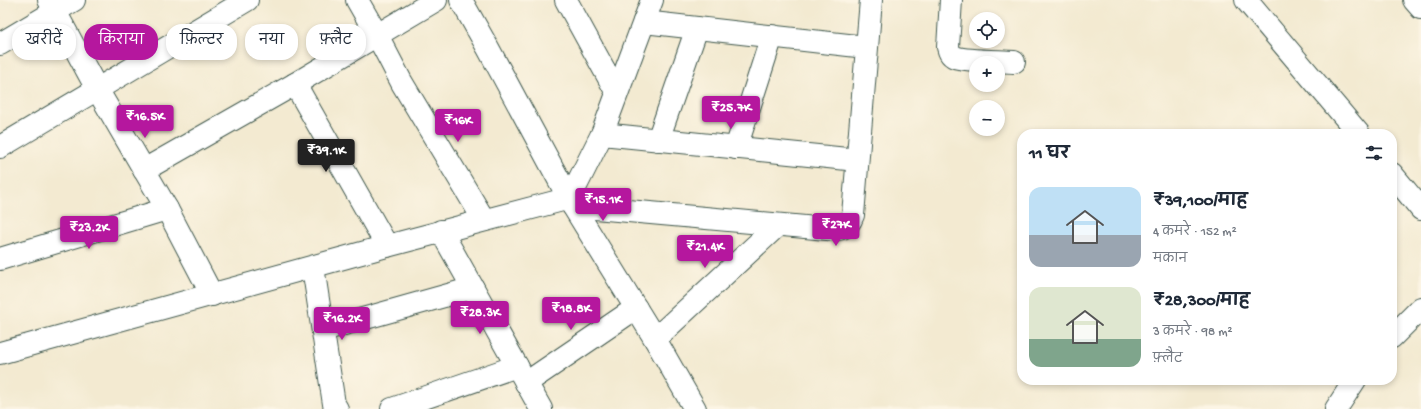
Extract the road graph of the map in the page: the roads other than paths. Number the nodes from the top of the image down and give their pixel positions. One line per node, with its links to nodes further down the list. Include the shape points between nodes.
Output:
1 (74, 0): 12 (street)
2 (247, 0): 22 (street)
3 (357, 0): 16 (street)
4 (436, 0): 16 (street)
5 (461, 0): 32 (street)
6 (566, 0): 23 (street)
7 (652, 0): 14 (street)
8 (871, 0): 19 (street)
9 (951, 0): 20 (street, via 948,47 950,54 964,59)
10 (1246, 0): 24 (street)
11 (1414, 0): 13 (street)
12 (52, 6): 18 (street); 22 (street)
13 (1421, 8)
14 (644, 22): 15 (street); 23 (street)
15 (697, 28): 17 (street); 26 (street)
16 (377, 34): 21 (street); 35 (street, via 402,83)
17 (772, 36): 19 (street); 28 (street)
18 (0, 44)
19 (866, 47): 29 (street)
20 (1014, 62)
21 (295, 84): 30 (street); 38 (street)
22 (97, 89): 27 (street); 30 (street)
23 (617, 93): 25 (street)
24 (1354, 129)
25 (602, 134): 26 (street); 32 (street)
26 (658, 140): 28 (street)
27 (0, 147)
28 (736, 148): 29 (street)
29 (857, 160): 36 (street, via 853,215 844,228 827,230)
30 (144, 170): 34 (street)
31 (1397, 180): 33 (street)
32 (572, 202): 35 (street); 36 (street); 43 (street)
33 (1421, 208)
34 (167, 209): 39 (street); 42 (street)
35 (484, 220): 37 (street)
36 (778, 225): 47 (street)
37 (445, 238): 38 (street); 41 (street)
38 (387, 246): 40 (street)
39 (0, 259)
40 (314, 275): 42 (street); 45 (street)
41 (473, 288): 45 (street); 49 (street)
42 (212, 295): 48 (street)
43 (636, 308): 47 (street); 49 (street)
44 (1417, 321): 46 (street)
45 (323, 330): 51 (street, via 334,404)
46 (1397, 334)
47 (655, 339): 54 (street)
48 (0, 353)
49 (521, 374): 52 (street); 53 (street)
50 (1353, 385): 55 (street)
51 (337, 409)
52 (392, 409)
53 (541, 409)
54 (695, 409)
55 (1336, 409)

